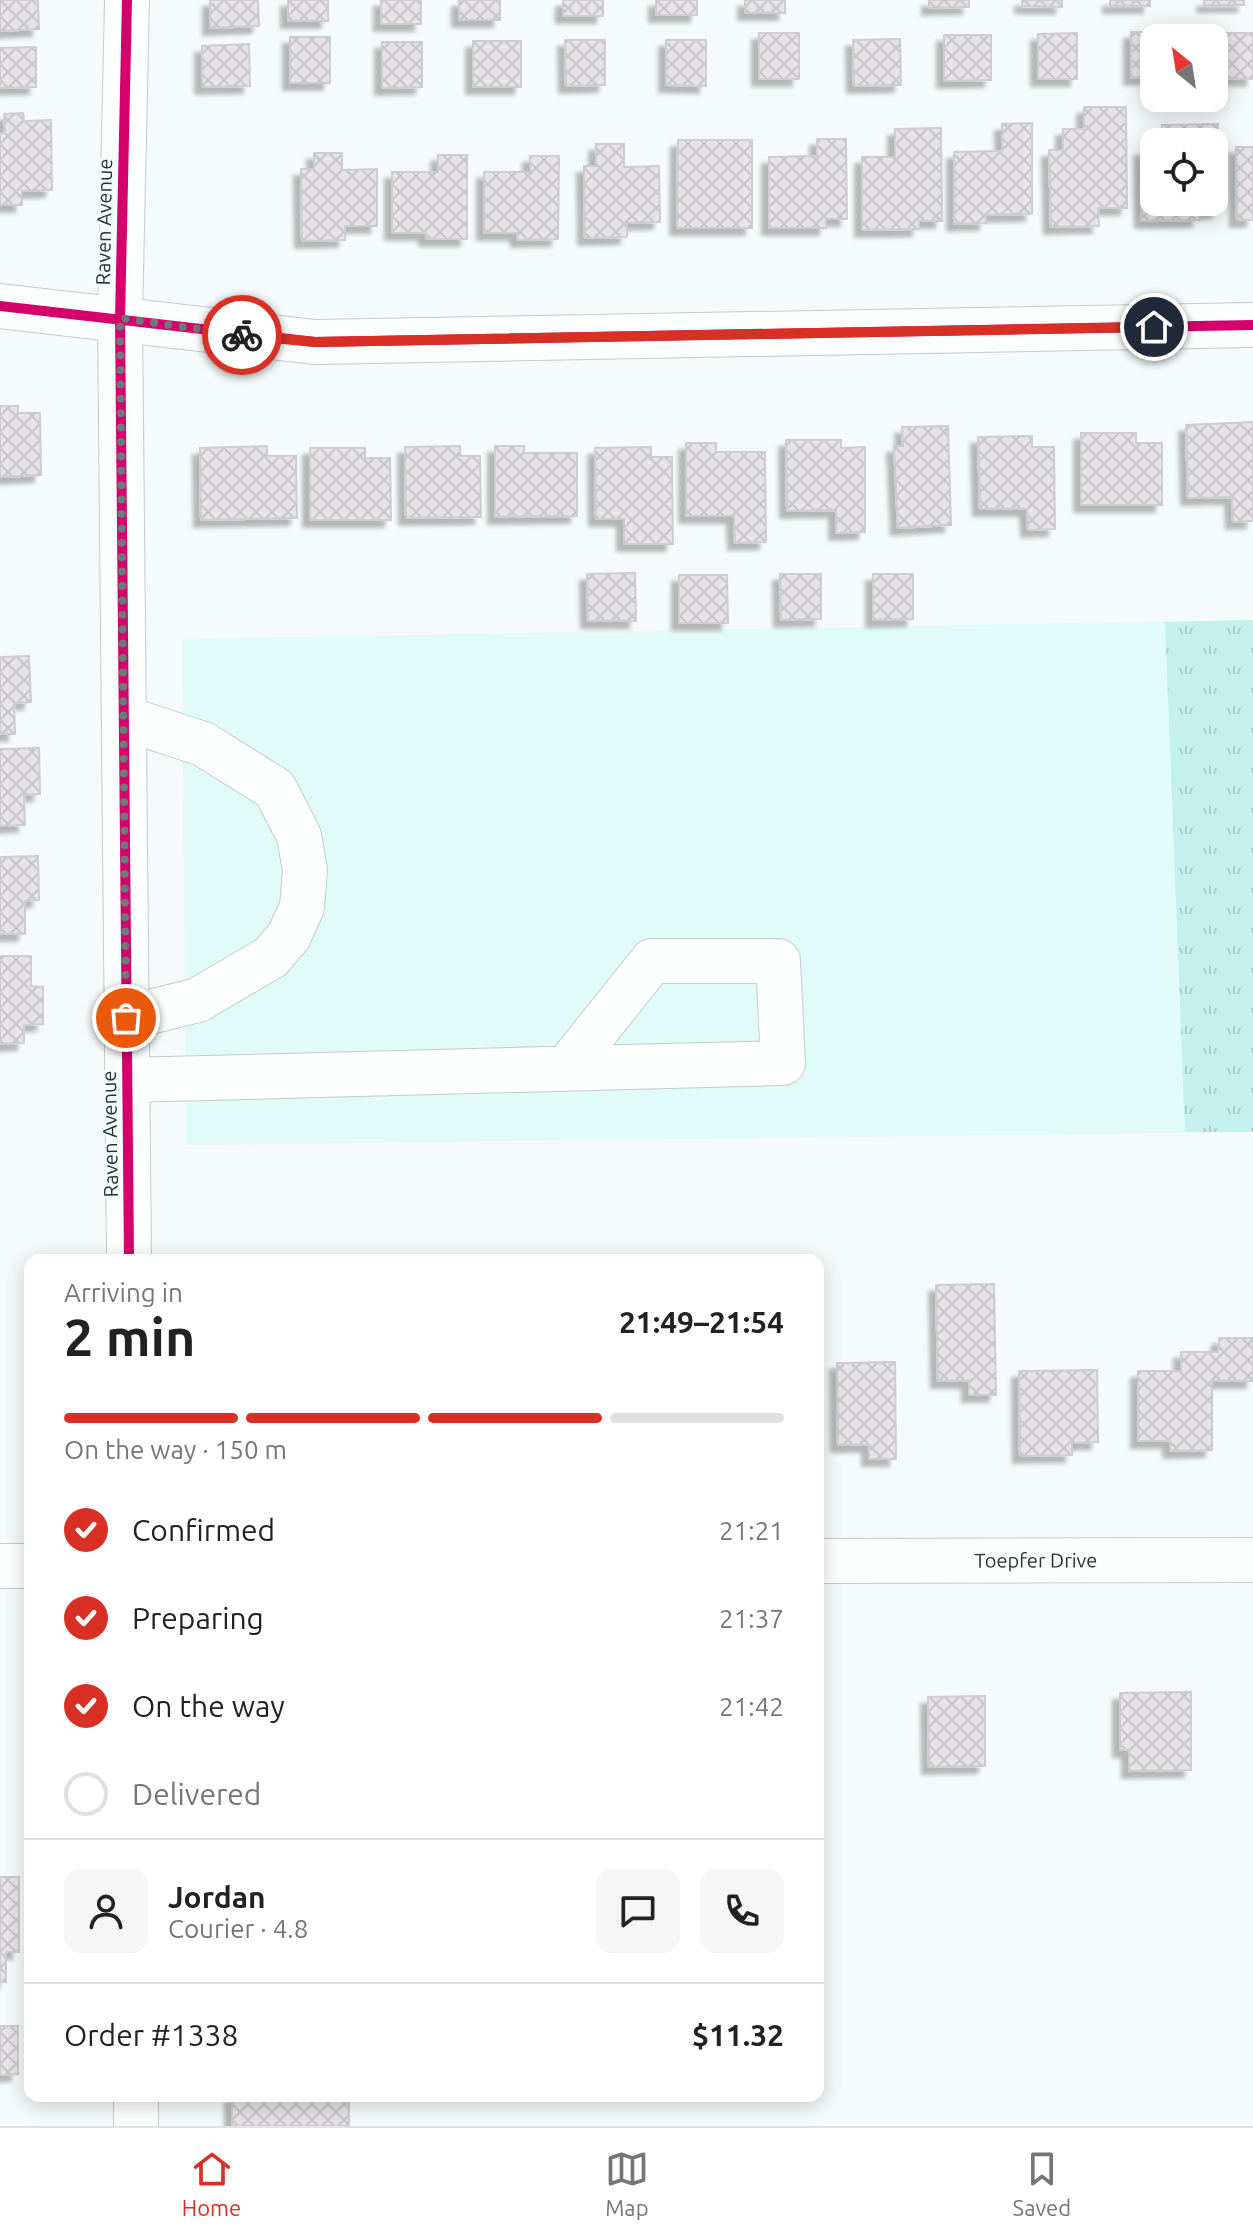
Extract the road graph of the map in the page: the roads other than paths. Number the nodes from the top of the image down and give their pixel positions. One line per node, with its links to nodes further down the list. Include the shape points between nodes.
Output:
1 (127, 0): 3 (street, Raven Avenue)
2 (0, 306): 3 (street)
3 (120, 318): 4 (street, via 315,342); 5 (street, Raven Avenue)
4 (1253, 325)
5 (124, 718): 6 (street, Raven Avenue); 6 (street, via 203,744 275,789 299,836 305,870 302,907 289,936 271,957 198,1000)
6 (126, 1018): 8 (street, Raven Avenue)
7 (568, 1066): 7 (street, via 783,1063 778,961 652,961); 8 (street)
8 (127, 1080): 9 (street, Raven Avenue)
9 (129, 1254)
10 (1253, 1560): 11 (street, Toepfer Drive)
11 (824, 1561)
12 (0, 1566): 13 (street)
13 (24, 1566)
14 (136, 2102): 15 (street)
15 (136, 2126)

